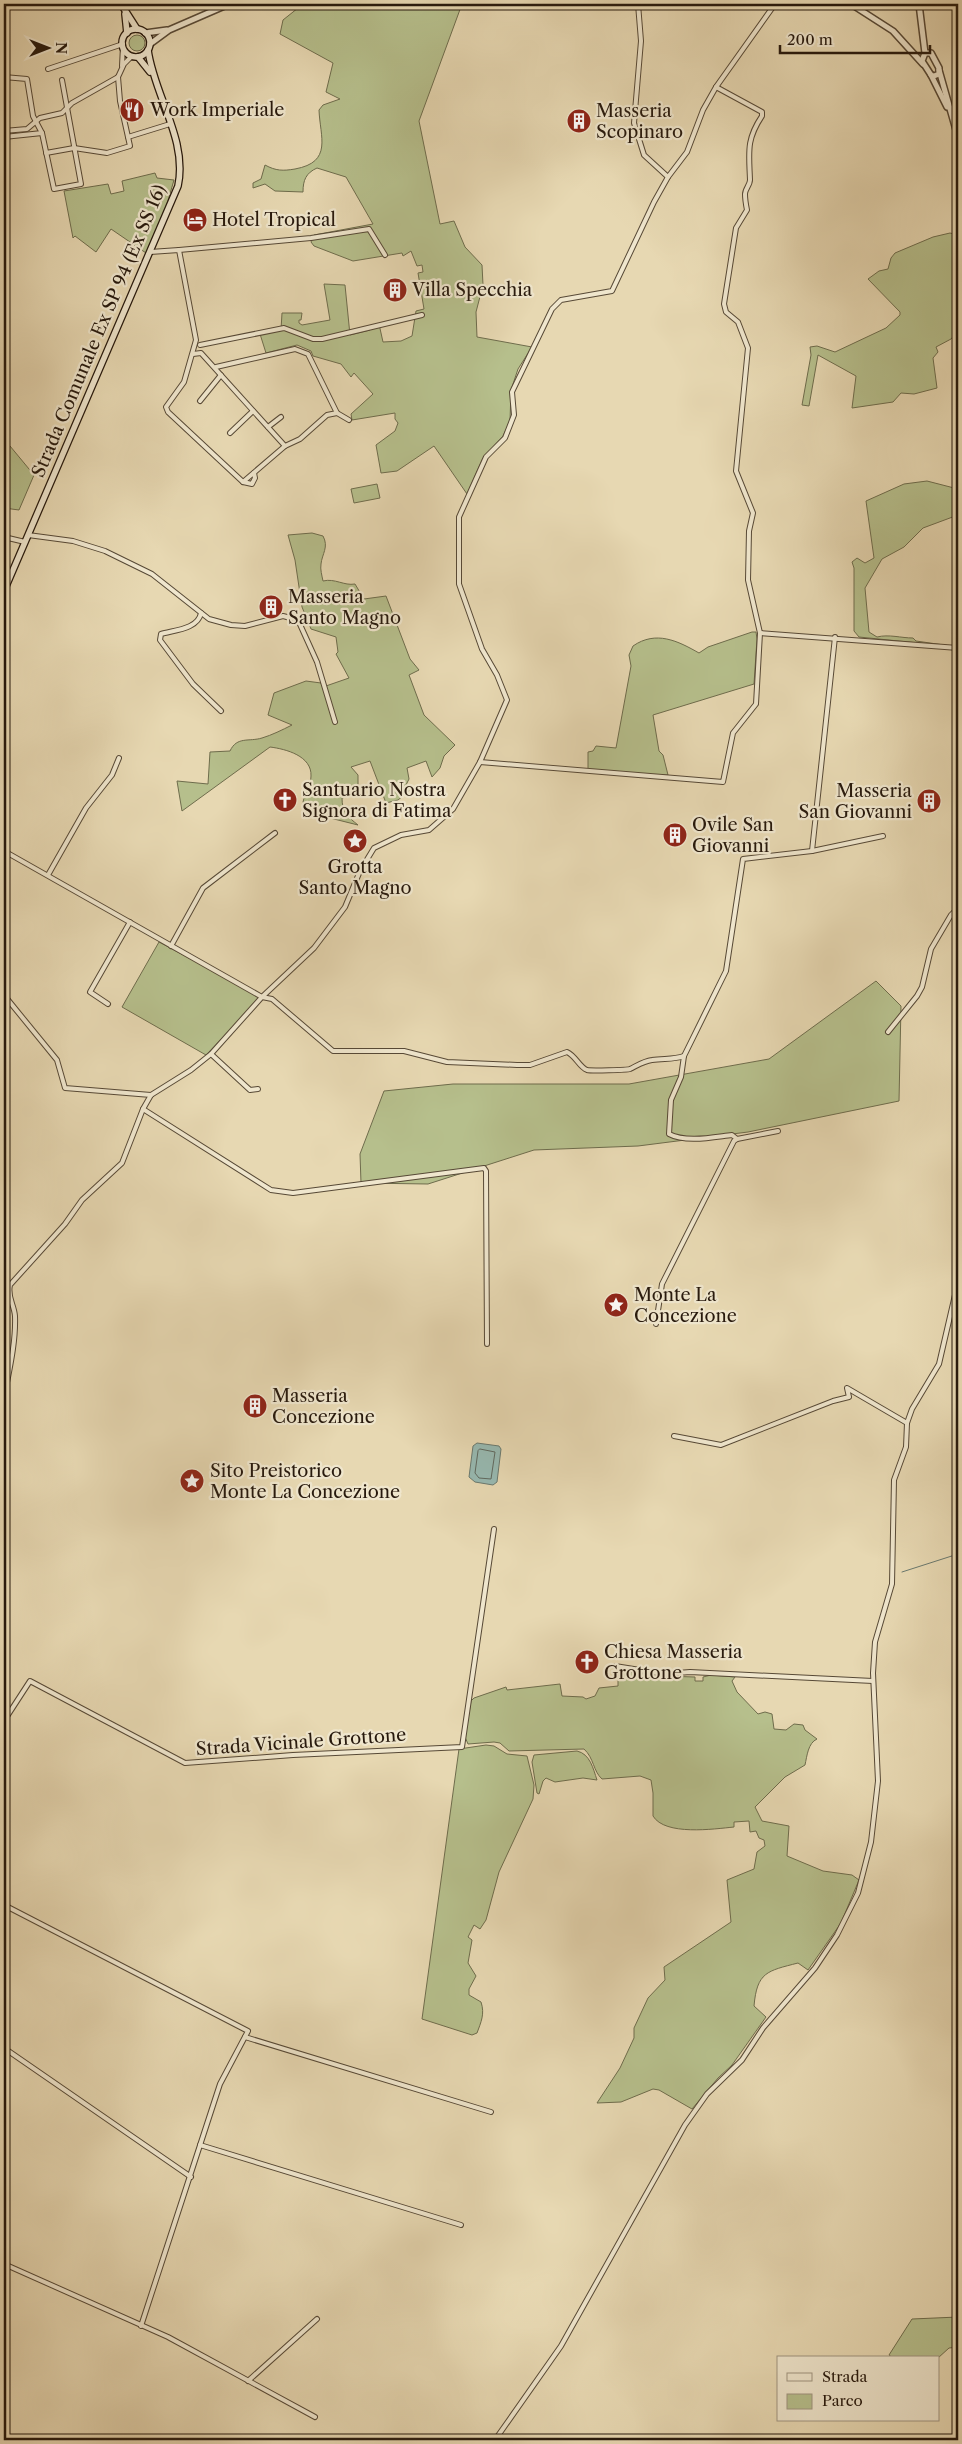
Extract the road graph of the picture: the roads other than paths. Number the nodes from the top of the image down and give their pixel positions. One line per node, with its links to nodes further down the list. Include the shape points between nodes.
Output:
1 (121, 4): 7 (main road)
2 (229, 4): 9 (street)
3 (638, 4): 38 (street, via 641,41 634,123 644,155)
4 (775, 4): 26 (street)
5 (851, 4): 14 (street, via 893,31)
6 (919, 4): 15 (street)
7 (125, 12): 8 (main road); 10 (main road)
8 (137, 30): 10 (main road); 11 (main road)
9 (170, 30): 11 (street); 13 (street)
10 (127, 33): 12 (main road)
11 (145, 33): 13 (main road)
12 (123, 45): 16 (main road); 18 (street); 20 (street)
13 (149, 47): 16 (main road); 24 (main road, Strada Comunale Ex SP 94 (Ex SS 16))
14 (908, 47): 15 (street); 17 (street)
15 (926, 54): 17 (street); 19 (street)
16 (135, 56): 20 (street, via 124,64); 24 (main road, Strada Comunale Ex SP 94 (Ex SS 16))
17 (922, 64): 21 (street)
18 (48, 69)
19 (940, 70): 21 (street, via 937,76); 28 (street)
20 (122, 71): 22 (street)
21 (931, 75): 28 (street)
22 (118, 77): 27 (street); 35 (street)
23 (4, 78): 29 (street, via 27,79)
24 (154, 78): 30 (main road, Strada Comunale Ex SP 94 (Ex SS 16))
25 (62, 80): 27 (street)
26 (716, 86): 38 (street, via 687,152); 64 (street, via 762,112 750,140 747,162 750,182 744,193 747,210 736,228 724,304 726,312 738,322 748,348 736,471 753,513 748,580)
27 (67, 109): 29 (street); 36 (street)
28 (952, 116): 33 (street)
29 (36, 121): 31 (street, via 27,129); 32 (street)
30 (170, 124): 35 (street); 40 (main road, Strada Comunale Ex SP 94 (Ex SS 16), via 180,162 180,175)
31 (4, 131)
32 (42, 133): 34 (street); 37 (street)
33 (958, 136)
34 (4, 137)
35 (128, 137): 36 (street, via 130,146 107,153)
36 (74, 148): 37 (street); 37 (street, via 81,184 54,189)
37 (46, 153)
38 (668, 177): 70 (street, via 612,291 560,300 552,309 512,392 514,415 505,438 486,457 459,517 459,584 482,649 507,700)
39 (179, 250): 40 (street); 41 (street, via 370,229); 43 (street)
40 (150, 252): 59 (main road, Strada Comunale Ex SP 94 (Ex SS 16))
41 (385, 255)
42 (422, 315): 44 (street, via 322,339 313,339 284,328)
43 (196, 340): 44 (street); 46 (street)
44 (200, 345): 45 (street)
45 (201, 353): 46 (street); 47 (street)
46 (193, 354): 58 (street, via 184,382 166,407)
47 (216, 367): 48 (street); 51 (street, via 295,349 308,354)
48 (222, 375): 49 (street); 50 (street)
49 (200, 401)
50 (253, 411): 54 (street); 55 (street)
51 (337, 413): 53 (street); 56 (street, via 327,416 300,439)
52 (281, 417): 54 (street)
53 (349, 420)
54 (268, 428): 56 (street)
55 (230, 433)
56 (285, 446): 57 (street)
57 (254, 473): 58 (street); 58 (street, via 252,484)
58 (243, 482)
59 (28, 535): 61 (main road, Strada Comunale Ex SP 94 (Ex SS 16)); 63 (street, via 105,551 152,574)
60 (4, 537): 61 (street)
61 (25, 542): 62 (main road, Strada Comunale Ex SP 94 (Ex SS 16))
62 (4, 591)
63 (201, 613): 67 (street, via 194,625 161,634 160,640 193,684); 68 (street, via 209,619 231,625 245,626 283,616 298,620 317,662)
64 (760, 633): 65 (street); 70 (street, via 756,704 733,733 723,782)
65 (835, 637): 66 (street); 74 (street)
66 (958, 648)
67 (221, 711)
68 (336, 722)
69 (119, 758): 75 (street, via 112,775 86,808)
70 (480, 762): 80 (street, via 453,809 430,830 401,834 374,848 345,907 314,948)
71 (275, 834): 78 (street, via 203,888)
72 (883, 836): 74 (street)
73 (4, 851): 75 (street)
74 (812, 851): 84 (street, via 744,859 726,971)
75 (48, 876): 77 (street)
76 (958, 908): 82 (street, via 951,914 931,949 922,986)
77 (130, 922): 78 (street); 81 (street, via 90,992)
78 (171, 946): 80 (street)
79 (4, 995): 86 (street, via 57,1060 65,1088)
80 (262, 997): 83 (street); 84 (street, via 280,1004 330,1049 337,1051 404,1051 447,1062 517,1065 530,1065 567,1052 586,1070 593,1071 629,1069 652,1060)
81 (108, 1004)
82 (888, 1032)
83 (211, 1054): 85 (street, via 250,1090); 86 (street)
84 (684, 1056): 89 (street, via 671,1100 669,1134 688,1138 732,1135)
85 (258, 1089)
86 (151, 1095): 87 (street)
87 (144, 1109): 91 (street, via 122,1163 82,1200 65,1224 10,1285); 93 (street, via 271,1190 293,1193 480,1166 484,1168)
88 (778, 1131): 89 (street)
89 (737, 1139): 92 (street, via 662,1284)
90 (958, 1282): 95 (street, via 939,1364)
91 (6, 1295): 94 (street, via 15,1313)
92 (656, 1324)
93 (488, 1344)
94 (4, 1398)
95 (907, 1423): 96 (street, via 847,1388 849,1397 721,1444); 99 (street, via 906,1447 894,1480 892,1584 875,1642)
96 (674, 1436)
97 (494, 1530): 100 (street, Strada Vicinale Grottone, via 462,1747 185,1763 30,1681)
98 (615, 1666): 99 (street, via 665,1674 690,1672)
99 (873, 1681): 113 (street, via 878,1781 871,1842 858,1893 837,1935 815,1968 763,2028 742,2060 707,2094 685,2125 561,2346)
100 (4, 1721)
101 (4, 1905): 102 (street, via 248,2031)
102 (245, 2037): 104 (street); 105 (street, via 220,2084)
103 (4, 2048): 106 (street)
104 (491, 2112)
105 (200, 2144): 106 (street); 107 (street)
106 (191, 2177): 110 (street)
107 (461, 2225)
108 (4, 2264): 110 (street)
109 (317, 2319): 111 (street)
110 (141, 2326): 111 (street, via 168,2337)
111 (248, 2381): 112 (street)
112 (315, 2417)
113 (495, 2440)

